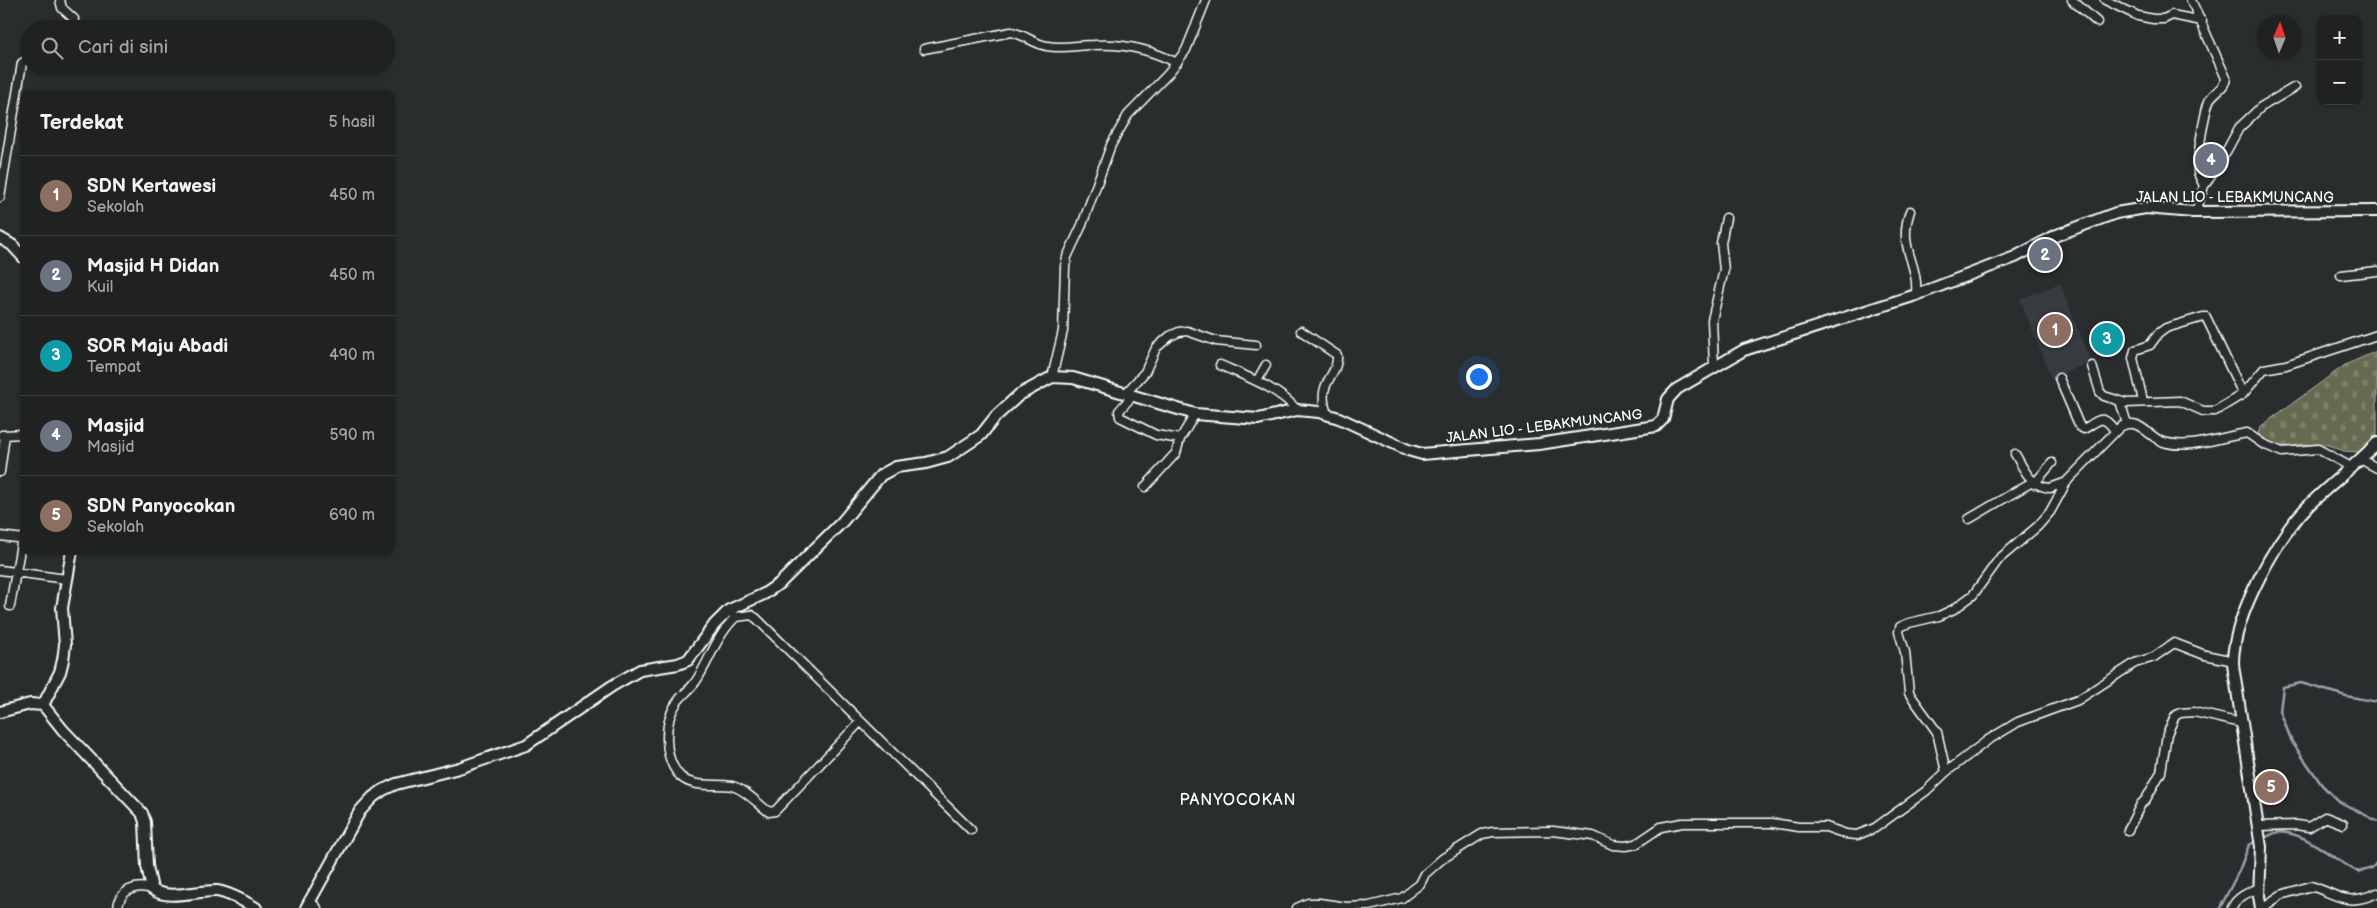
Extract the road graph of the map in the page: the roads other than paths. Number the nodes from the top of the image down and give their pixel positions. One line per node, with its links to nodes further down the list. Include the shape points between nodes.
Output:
1 (60, 0): 6 (street, via 62,8)
2 (1206, 0): 10 (street, via 1186,50)
3 (2072, 0): 8 (street)
4 (2105, 0): 7 (street, via 2153,20 2172,15)
5 (2192, 0): 7 (street)
6 (74, 20)
7 (2202, 21): 13 (street, via 2226,78 2207,110 2197,170)
8 (2097, 22)
9 (924, 49): 10 (street, via 1011,32 1046,46 1098,44 1128,47 1156,52)
10 (1177, 63): 31 (street, via 1128,115 1099,176 1067,257 1063,331)
11 (20, 75): 14 (street)
12 (2295, 87): 13 (street, via 2271,100 2245,122)
13 (2204, 186): 17 (street)
14 (0, 197)
15 (1910, 211): 23 (street, via 1905,240 1916,272)
16 (2377, 211): 17 (street, JALAN LIO - LEBAKMUNCANG)
17 (2196, 212): 23 (street, JALAN LIO - LEBAKMUNCANG, via 2146,208 2116,212)
18 (1726, 218): 29 (street, via 1721,243 1724,270 1712,320)
19 (0, 238): 20 (street)
20 (20, 254)
21 (2377, 271): 22 (street)
22 (2341, 275)
23 (1916, 296): 29 (street, JALAN LIO - LEBAKMUNCANG, via 1778,338 1744,350)
24 (1301, 331): 40 (street, via 1337,355 1337,362 1323,390)
25 (2377, 334): 35 (street, via 2286,365 2264,369)
26 (1256, 346): 34 (street, via 1179,332 1156,348 1146,372)
27 (1220, 365): 33 (street)
28 (1266, 366): 33 (street)
29 (1714, 366): 40 (street, JALAN LIO - LEBAKMUNCANG, via 1672,394 1666,402 1663,419 1656,426 1539,444 1422,454)
30 (2092, 366): 36 (street, via 2100,392)
31 (1052, 377): 34 (street, JALAN LIO - LEBAKMUNCANG, via 1073,378); 65 (street, via 1019,395 980,435 957,452 881,475 842,522 780,583)
32 (2059, 378): 42 (street, via 2080,428 2085,429 2097,420 2103,420 2108,421)
33 (1257, 381): 38 (street, via 1281,395)
34 (1130, 394): 39 (street, JALAN LIO - LEBAKMUNCANG); 45 (street, via 1119,412 1121,418 1156,435)
35 (2243, 394): 37 (street, via 2209,412 2180,401); 37 (street, via 2206,317 2203,317 2166,328 2150,345 2135,350 2133,358)
36 (2120, 401): 37 (street); 41 (street)
37 (2142, 401)
38 (1297, 410): 39 (street, JALAN LIO - LEBAKMUNCANG, via 1258,419); 40 (street, JALAN LIO - LEBAKMUNCANG)
39 (1195, 414): 45 (street)
40 (1327, 414)
41 (2127, 424): 42 (street); 50 (street, via 2140,426 2152,436 2170,443 2249,434 2276,450 2318,449)
42 (2115, 431): 53 (street)
43 (20, 434): 44 (street)
44 (3, 435): 52 (street)
45 (1180, 439): 55 (street, via 1176,453)
46 (2377, 442): 48 (street)
47 (2015, 454): 54 (street)
48 (2362, 460): 50 (street); 51 (street)
49 (2052, 463): 54 (street)
50 (2351, 467): 66 (street, via 2297,518 2262,570 2238,634)
51 (2377, 468)
52 (0, 472)
53 (2067, 481): 54 (street, via 2050,488); 71 (street, via 2050,512 1999,559 1973,595 1939,616 1900,627 1909,693 1936,732)
54 (2033, 483): 56 (street)
55 (1145, 487)
56 (1969, 520)
57 (0, 536): 58 (street)
58 (20, 538)
59 (20, 555): 62 (street)
60 (71, 555): 63 (street)
61 (0, 570): 62 (street)
62 (17, 572): 63 (street); 64 (street)
63 (66, 579): 67 (street, via 62,608 63,660)
64 (10, 606)
65 (733, 613): 69 (street, via 756,618); 69 (street, via 696,682 677,702 672,713 667,745 681,777 694,784 733,786 770,812 775,811); 79 (street, via 715,624 688,660 640,670 526,745 383,790 360,811)
66 (2234, 661): 70 (street); 71 (street, via 2171,644 2164,652 2135,663 2078,700 2018,722)
67 (43, 705): 68 (street, via 30,704); 77 (street, via 142,813)
68 (0, 712)
69 (860, 722): 74 (street)
70 (2241, 723): 73 (street); 75 (street, via 2194,712 2175,716 2167,734 2161,772)
71 (1946, 772): 83 (street, via 1926,791 1875,828 1858,835 1826,828 1772,823 1682,823 1661,827 1636,844 1626,846 1613,845 1593,836 1553,831 1493,832 1482,834 1442,859 1425,874 1420,884 1402,898 1369,906 1308,903)
72 (2343, 824): 73 (street, via 2326,817 2309,827 2296,824)
73 (2258, 828): 76 (street, via 2261,847)
74 (971, 830)
75 (2128, 830)
76 (2259, 888): 84 (street, via 2245,894); 85 (street)
77 (152, 889): 80 (street, via 143,886 127,890); 81 (street, via 177,894 218,892)
78 (2374, 895): 85 (street, via 2342,899 2311,886 2281,895)
79 (308, 904): 82 (street)
80 (118, 908)
81 (256, 908)
82 (317, 908)
83 (1298, 908)
84 (2232, 908)
85 (2262, 908)

